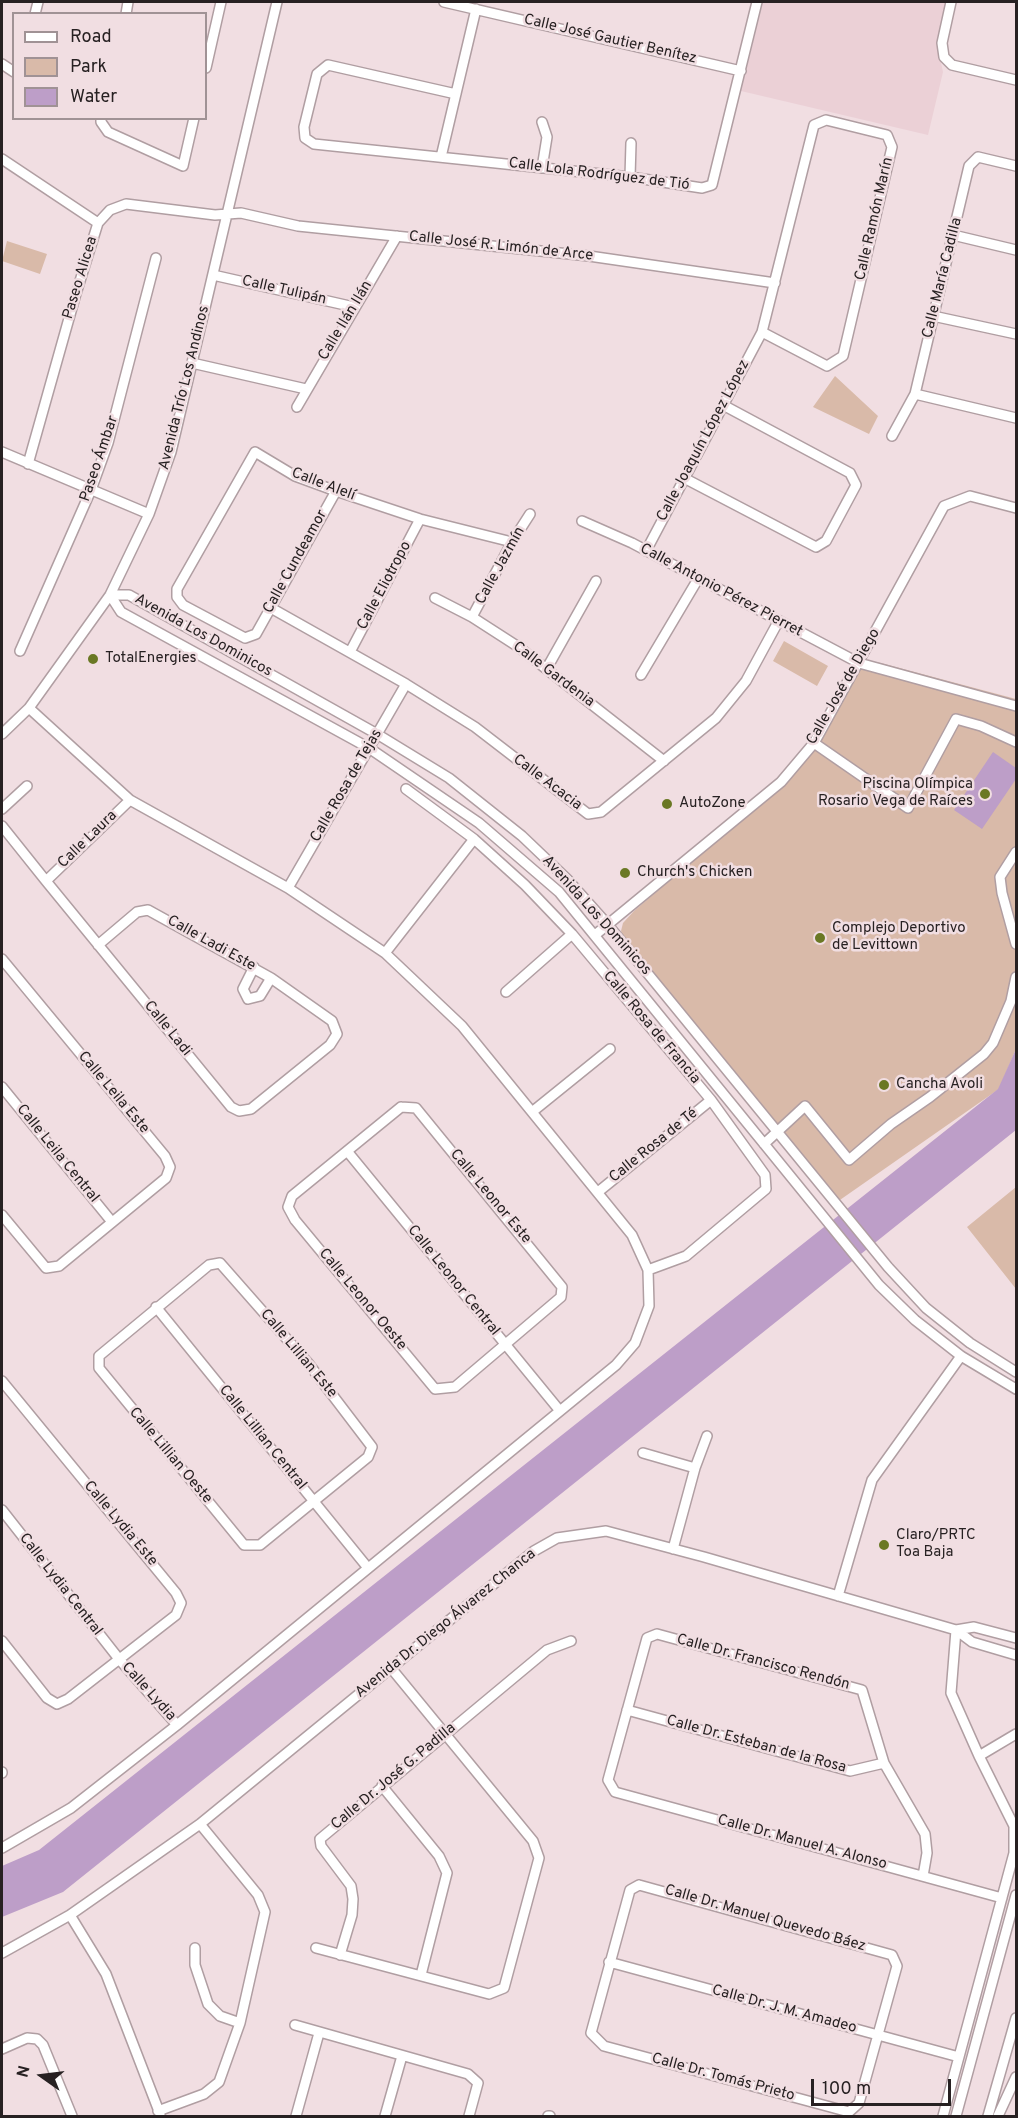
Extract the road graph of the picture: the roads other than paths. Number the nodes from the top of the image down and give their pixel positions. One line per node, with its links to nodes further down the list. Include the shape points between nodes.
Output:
1 (221, 2): 7 (street)
2 (277, 2): 20 (street, Avenida Trío Los Andinos)
3 (444, 2): 6 (street, Calle José Gautier Benítez)
4 (757, 2): 8 (street, Calle Lola Rodríguez de Tió)
5 (951, 2): 9 (street, via 942,43 944,57 952,65)
6 (476, 9): 8 (street, Calle José Gautier Benítez); 10 (street)
7 (207, 64)
8 (741, 71): 19 (street, Calle Lola Rodríguez de Tió, via 712,185 702,188)
9 (1017, 80)
10 (456, 94): 15 (street); 15 (street, Calle Lola Rodríguez de Tió, via 328,65 317,74 304,127 305,138 314,144)
11 (100, 120): 12 (street, via 108,132 183,166)
12 (194, 120)
13 (542, 122): 18 (street, via 548,137)
14 (631, 143): 19 (street)
15 (441, 157): 18 (street, Calle Lola Rodríguez de Tió)
16 (2, 159): 21 (street)
17 (1017, 166): 22 (street, Calle María Cadilla, via 978,157 969,166)
18 (542, 168): 19 (street, Calle Lola Rodríguez de Tió)
19 (630, 177)
20 (227, 214): 21 (street, Paseo Alicea, via 215,216 126,204 110,210); 23 (street, Calle José R. Limón de Arce); 26 (street, Avenida Trío Los Andinos)
21 (98, 223): 40 (street, Paseo Alicea)
22 (954, 235): 24 (street); 29 (street, Calle María Cadilla)
23 (397, 236): 27 (street, Calle José R. Limón de Arce, via 589,256); 28 (street, Calle Ilán Ilán)
24 (1017, 250)
25 (156, 258): 42 (street, Paseo Ámbar, via 108,443)
26 (213, 274): 28 (street, Calle Tulipán); 32 (street, Avenida Trío Los Andinos)
27 (775, 283): 30 (street, Calle Ramón Marín); 30 (street, Calle Ramón Marín, via 814,125 826,120 887,135 892,147 843,356 827,366)
28 (354, 307): 33 (street, Calle Ilán Ilán)
29 (933, 316): 31 (street); 34 (street, Calle María Cadilla)
30 (762, 332): 35 (street, Calle Joaquín López López)
31 (1017, 334)
32 (192, 363): 33 (street); 45 (street, Avenida Trío Los Andinos, via 171,452)
33 (306, 389): 36 (street, Calle Ilán Ilán)
34 (915, 394): 37 (street); 38 (street, Calle María Cadilla)
35 (723, 405): 41 (street, Calle Joaquín López López); 41 (street, via 850,473 856,485 851,495 826,541 816,546)
36 (297, 407)
37 (1017, 418)
38 (892, 436)
39 (2, 452): 40 (street)
40 (28, 464): 42 (street)
41 (684, 478): 50 (street, Calle Joaquín López López)
42 (91, 490): 45 (street); 59 (street, Paseo Ámbar)
43 (336, 491): 47 (street, Calle Alelí); 55 (street, Calle Cundeamor); 58 (street, Calle Alelí, via 295,476 255,452 177,589 183,604 245,638)
44 (1017, 508): 61 (street, Calle José de Diego, via 970,496 944,506)
45 (149, 514): 53 (street, Avenida Trío Los Andinos)
46 (530, 514): 49 (street, Calle Jazmín)
47 (420, 519): 49 (street, Calle Alelí); 60 (street, Calle Eliotropo)
48 (582, 521): 50 (street, Calle Antonio Pérez Pierret)
49 (512, 543): 56 (street, Calle Jazmín)
50 (646, 551): 51 (street, Calle Antonio Pérez Pierret)
51 (698, 579): 57 (street, Calle Antonio Pérez Pierret); 63 (street)
52 (596, 581): 62 (street)
53 (111, 595): 66 (street, Avenida Trío Los Andinos); 68 (street, Avenida Los Dominicos, via 129,595); 71 (street, Avenida Los Dominicos, via 121,612)
54 (435, 598): 56 (street, Calle Gardenia)
55 (271, 608): 58 (street, Calle Cundeamor); 60 (street, Calle Acacia)
56 (472, 617): 62 (street, Calle Gardenia)
57 (778, 622): 61 (street, Calle Antonio Pérez Pierret); 72 (street, Calle Acacia, via 746,681 716,718)
58 (256, 634)
59 (20, 651)
60 (350, 652): 64 (street, Calle Acacia)
61 (859, 663): 65 (street, Calle Antonio Pérez Pierret); 70 (street, Calle José de Diego)
62 (547, 668): 72 (street, Calle Gardenia)
63 (640, 675)
64 (406, 684): 68 (street, Calle Rosa de Tejas); 72 (street, Calle Acacia, via 475,728 588,814 601,812)
65 (1017, 706)
66 (29, 708): 67 (street, Avenida Trío Los Andinos); 75 (street)
67 (2, 734)
68 (377, 734): 71 (street, Calle Rosa de Tejas); 82 (street, Avenida Los Dominicos, via 449,778 522,836)
69 (1017, 742): 70 (street, via 956,719 908,808)
70 (814, 743): 82 (street, Calle José de Diego, via 781,782)
71 (369, 748): 81 (street, Calle Rosa de Tejas); 84 (street, Avenida Los Dominicos, via 479,823 559,892)
72 (664, 761)
73 (27, 786): 76 (street)
74 (406, 789): 78 (street, Calle Rosa de Francia)
75 (130, 800): 80 (street, Calle Laura); 81 (street)
76 (2, 809)
77 (2, 826): 80 (street, Calle Ladi)
78 (474, 839): 83 (street, Calle Rosa de Francia); 87 (street)
79 (1017, 852): 85 (street, via 1000,878)
80 (46, 881): 86 (street, Calle Ladi)
81 (288, 888): 87 (street)
82 (608, 925): 84 (street, Calle José de Diego); 98 (street, Avenida Los Dominicos)
83 (572, 934): 92 (street); 96 (street, Calle Rosa de Francia)
84 (595, 935): 99 (street, Avenida Los Dominicos)
85 (1017, 944)
86 (98, 945): 89 (street, Calle Ladi Este, via 137,912 148,910); 93 (street, Calle Ladi, via 231,1107 239,1111 251,1109 330,1045 337,1034 332,1021)
87 (385, 953): 97 (street, via 462,1026)
88 (2, 959): 103 (street, Calle Leila Este, via 165,1156 170,1167 166,1178)
89 (254, 967): 91 (street, Calle Ladi Este); 91 (street, via 243,989 248,999 260,996)
90 (1017, 977): 98 (street, via 1011,1001 993,1043 984,1054 849,1160 805,1106)
91 (271, 978): 93 (street, Calle Ladi Este)
92 (506, 992)
93 (324, 1015)
94 (610, 1048): 97 (street)
95 (2, 1086): 103 (street, Calle Leila Central)
96 (711, 1100): 101 (street, Calle Rosa de Té); 104 (street, Calle Rosa de Francia, via 765,1175 766,1189 686,1256)
97 (532, 1112): 101 (street)
98 (777, 1131): 99 (street); 108 (street, Avenida Los Dominicos, via 888,1266 935,1315 970,1343)
99 (764, 1144): 107 (street, Avenida Los Dominicos, via 879,1285)
100 (347, 1151): 106 (street, Calle Leonor Central); 106 (street, Calle Leonor Este, via 401,1107 416,1108 549,1269 562,1287 561,1297); 106 (street, Calle Leonor Oeste, via 292,1196 288,1207 295,1220 435,1389 454,1387)
101 (597, 1192): 104 (street, via 632,1235)
102 (2, 1215): 103 (street, via 46,1268 59,1266)
103 (112, 1222)
104 (648, 1270): 111 (street, via 649,1306 635,1343 616,1365)
105 (156, 1307): 115 (street, Calle Lillian Central); 115 (street, Calle Lillian Este, via 209,1264 220,1263 308,1363 372,1447 368,1457); 115 (street, Calle Lillian Oeste, via 99,1356 99,1368 109,1383 244,1545 260,1545)
106 (505, 1346): 111 (street, Calle Leonor Central)
107 (961, 1356): 110 (street, Avenida Los Dominicos); 119 (street, via 872,1480)
108 (1017, 1372)
109 (2, 1381): 125 (street, Calle Lydia Este, via 177,1593 181,1604 176,1615)
110 (1017, 1389)
111 (560, 1411): 118 (street)
112 (707, 1437): 114 (street)
113 (643, 1453): 114 (street)
114 (695, 1468): 117 (street)
115 (314, 1502): 118 (street, Calle Lillian Central)
116 (2, 1510): 125 (street, Calle Lydia Central)
117 (674, 1549): 119 (street, Avenida Dr. Diego Álvarez Chanca); 126 (street, Avenida Dr. Diego Álvarez Chanca, via 606,1532 557,1538 534,1551)
118 (368, 1568): 128 (street)
119 (838, 1596): 120 (street, Avenida Dr. Diego Álvarez Chanca)
120 (956, 1630): 121 (street, Avenida Dr. Diego Álvarez Chanca, via 974,1627); 124 (street, Avenida Dr. Diego Álvarez Chanca, via 972,1642); 131 (street, via 951,1693)
121 (1017, 1638)
122 (2, 1641): 125 (street, Calle Lydia Este, via 47,1698 57,1704 68,1700)
123 (571, 1641): 129 (street, Calle Dr. José G. Padilla, via 547,1650)
124 (1017, 1655)
125 (119, 1659): 128 (street, Calle Lydia)
126 (391, 1668): 129 (street); 135 (street, Avenida Dr. Diego Álvarez Chanca)
127 (627, 1710): 132 (street, Calle Dr. Esteban de la Rosa, via 850,1771); 132 (street, Calle Dr. Francisco Rendón, via 647,1638 657,1634 862,1690); 133 (street, Calle Dr. Francisco Rendón)
128 (177, 1725): 136 (street, via 72,1808)
129 (446, 1734): 134 (street, Calle Dr. José G. Padilla); 146 (street, via 533,1841 539,1858 504,1988 489,1994)
130 (1016, 1734): 131 (street)
131 (979, 1756): 139 (street, via 1014,1826 1014,1853)
132 (884, 1763): 137 (street, Calle Dr. Francisco Rendón, via 925,1834 927,1853)
133 (608, 1780): 137 (street, Calle Dr. Manuel A. Alonso, via 615,1792)
134 (382, 1786): 144 (street, Calle Dr. José G. Padilla, via 320,1839 321,1846 351,1886 352,1915); 146 (street, via 439,1856 447,1874)
135 (200, 1824): 140 (street, Avenida Dr. Diego Álvarez Chanca); 148 (street, via 258,1894 265,1912)
136 (2, 1848)
137 (922, 1876): 139 (street, Calle Dr. Manuel A. Alonso)
138 (1017, 1895): 163 (street)
139 (1002, 1898): 155 (street)
140 (70, 1915): 143 (street, Avenida Dr. Diego Álvarez Chanca); 157 (street, via 106,1974)
141 (195, 1948): 148 (street, via 195,1965 207,2004 220,2016)
142 (316, 1948): 144 (street)
143 (2, 1953)
144 (340, 1955): 146 (street)
145 (609, 1962): 152 (street, Calle Dr. J. M. Amadeo); 152 (street, Calle Dr. Tomás Prieto, via 591,2033 604,2046 849,2112 859,2103); 152 (street, Calle Dr. Manuel Quevedo Báez, via 630,1890 639,1885 653,1888 892,1954 897,1966)
146 (421, 1975)
147 (1017, 2018): 150 (street)
148 (240, 2023): 157 (street, via 219,2082 204,2094)
149 (295, 2025): 151 (street)
150 (1015, 2030): 164 (street)
151 (319, 2033): 154 (street); 159 (street)
152 (878, 2035): 155 (street, Calle Dr. J. M. Amadeo)
153 (2, 2049): 158 (street, via 27,2038 44,2045)
154 (402, 2056): 160 (street); 161 (street, via 468,2074 478,2083)
155 (959, 2057): 162 (street)
156 (1017, 2077): 165 (street)
157 (159, 2114)
158 (72, 2116)
159 (296, 2116)
160 (385, 2116)
161 (469, 2116)
162 (943, 2116)
163 (956, 2116)
164 (988, 2116)
165 (998, 2116)

